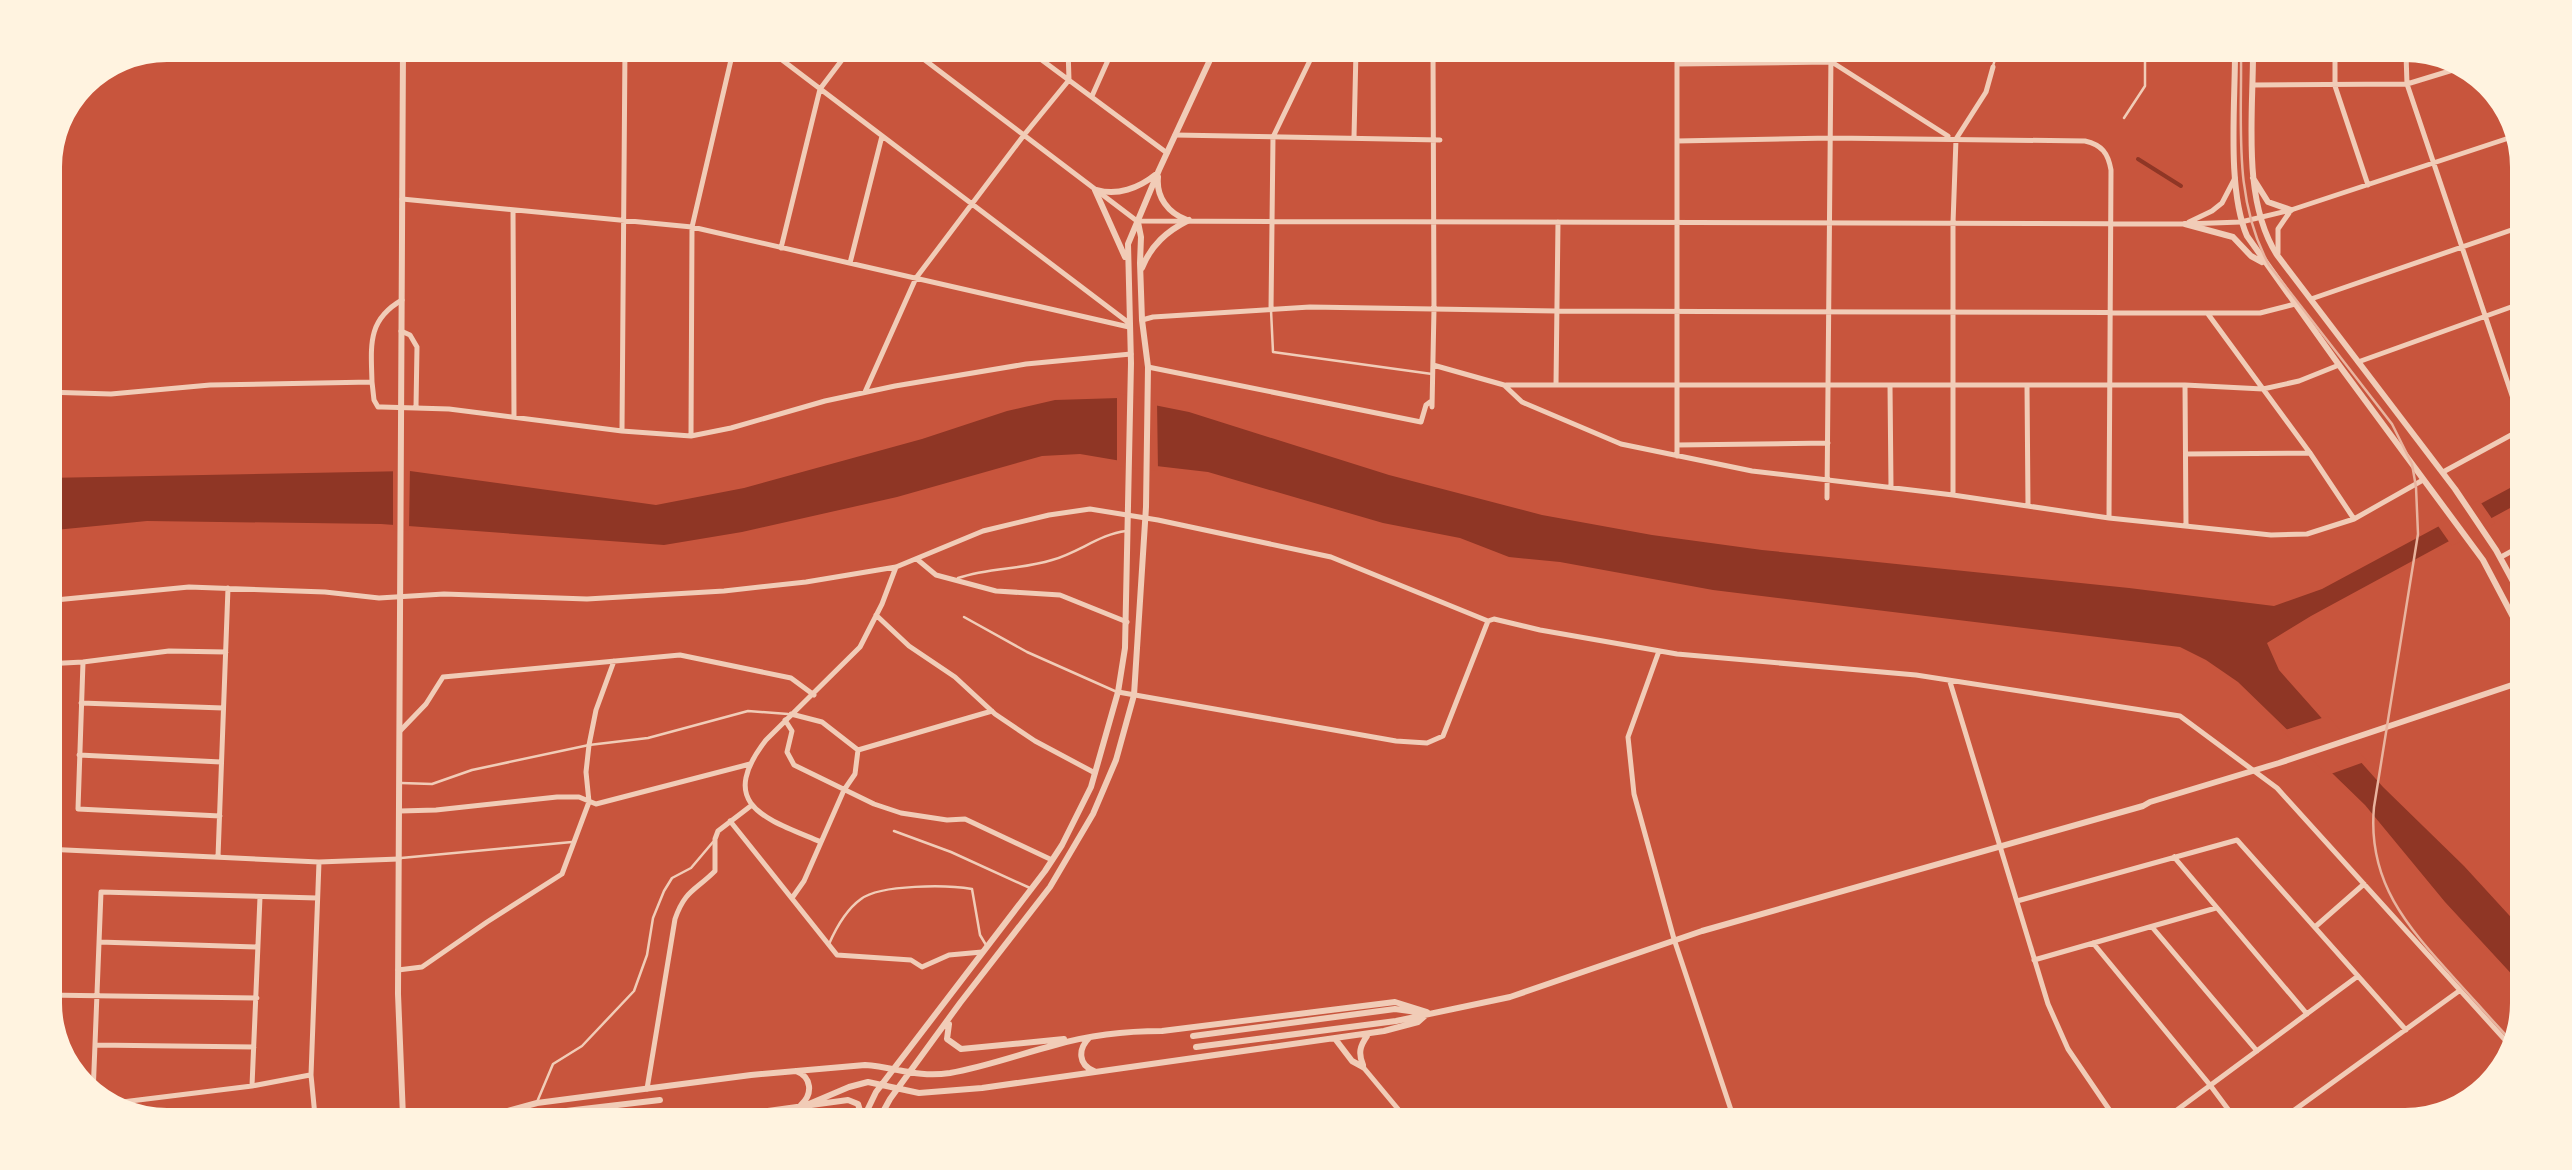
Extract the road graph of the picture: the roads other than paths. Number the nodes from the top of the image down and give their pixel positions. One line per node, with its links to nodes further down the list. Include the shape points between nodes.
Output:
1 (403, 63): 50 (street)
2 (624, 63): 55 (street)
3 (730, 63): 67 (street)
4 (786, 63): 30 (street)
5 (840, 63): 30 (street)
6 (929, 63): 33 (street)
7 (1046, 63): 26 (street)
8 (1068, 63): 26 (street)
9 (1107, 63): 31 (street)
10 (1208, 63): 34 (street)
11 (1308, 63): 36 (street)
12 (1356, 63): 37 (street)
13 (1433, 63): 41 (street)
14 (1754, 63): 23 (street)
15 (1831, 63): 38 (street)
16 (1833, 63): 40 (street)
17 (1994, 63): 24 (lane)
18 (2144, 63): 32 (lane, via 2145,86)
19 (2234, 63): 46 (street)
20 (2252, 63): 27 (street)
21 (2336, 63): 29 (street)
22 (2406, 63): 28 (street)
23 (1677, 64): 42 (street)
24 (1993, 67): 40 (street, via 1986,92)
25 (2448, 72): 28 (street)
26 (1068, 80): 31 (street); 33 (street)
27 (2252, 84): 29 (street); 47 (street)
28 (2407, 84): 29 (street); 44 (street)
29 (2335, 86): 48 (street)
30 (820, 89): 35 (street); 70 (street)
31 (1092, 97): 43 (street)
32 (2124, 118)
33 (1024, 135): 49 (street); 51 (street)
34 (1175, 135): 36 (street); 43 (street)
35 (882, 136): 51 (street); 72 (street)
36 (1273, 137): 37 (street); 57 (street)
37 (1354, 138): 41 (street)
38 (1830, 138): 40 (street); 42 (street); 63 (street)
39 (2505, 138): 44 (street)
40 (1956, 139): 64 (street); 65 (street, via 2085,141 2101,147 2111,170)
41 (1436, 140): 59 (street)
42 (1676, 141): 61 (street)
43 (1166, 153): 45 (street)
44 (2434, 163): 48 (street); 69 (street)
45 (1159, 170): 49 (street, via 1121,191); 56 (street, via 1160,197); 58 (street)
46 (2235, 178): 62 (street); 66 (street, via 2222,203)
47 (2253, 178): 53 (street, via 2268,202); 54 (street)
48 (2368, 185): 53 (street)
49 (1095, 190): 58 (street); 74 (street)
50 (402, 199): 52 (street); 77 (street)
51 (972, 204): 76 (street); 91 (street)
52 (513, 209): 55 (street); 114 (street)
53 (2291, 210): 54 (street); 71 (street, via 2278,228)
54 (2260, 218): 62 (street); 71 (street)
55 (622, 219): 67 (street); 115 (street)
56 (1188, 220): 57 (street); 58 (street); 75 (street, via 1152,248)
57 (1272, 220): 59 (street); 82 (street)
58 (1137, 221): 74 (street); 75 (street)
59 (1433, 221): 60 (street); 81 (street)
60 (1558, 222): 61 (street); 86 (street)
61 (1676, 222): 63 (street); 83 (street)
62 (2241, 222): 66 (street); 73 (street)
63 (1830, 223): 64 (street); 84 (street)
64 (1953, 223): 65 (street); 85 (street)
65 (2111, 224): 66 (street); 87 (street)
66 (2185, 224): 73 (street, via 2232,238)
67 (692, 227): 70 (street); 116 (street)
68 (2509, 232): 69 (street)
69 (2462, 247): 78 (street); 89 (street)
70 (782, 248): 72 (street)
71 (2278, 255): 78 (street)
72 (850, 263): 76 (street)
73 (2265, 264): 79 (street)
74 (1128, 269): 91 (street)
75 (1141, 269): 90 (street)
76 (916, 278): 91 (street); 111 (street)
77 (402, 300): 92 (street); 99 (street, via 378,320)
78 (2311, 300): 94 (street)
79 (2295, 304): 88 (street, via 2260,314); 95 (street)
80 (2509, 308): 89 (street)
81 (1434, 309): 82 (street); 86 (street); 96 (street)
82 (1271, 310): 90 (street); 98 (lane, via 1273,352)
83 (1676, 310): 84 (street); 86 (street); 102 (street)
84 (1829, 311): 85 (street); 103 (street)
85 (1953, 311): 87 (street); 105 (street)
86 (1556, 312): 101 (street)
87 (2111, 312): 88 (street); 107 (street)
88 (2207, 313): 110 (street)
89 (2485, 316): 94 (street); 109 (street)
90 (1142, 320): 97 (street)
91 (1129, 325): 93 (street)
92 (401, 331): 113 (street, via 417,347); 143 (street)
93 (1131, 359): 111 (street, via 1026,364); 130 (street)
94 (2358, 362): 123 (street)
95 (2339, 365): 110 (street); 124 (street)
96 (1433, 366): 98 (street); 100 (street)
97 (1148, 367): 98 (street, via 1420,422 1432,403); 131 (street)
98 (1433, 374)
99 (372, 382): 112 (street); 113 (street, via 378,406)
100 (1504, 385): 101 (street); 122 (street, via 1522,402 1620,444)
101 (1556, 385): 102 (street)
102 (1676, 385): 103 (street); 118 (street)
103 (1829, 385): 104 (street); 119 (street)
104 (1890, 385): 105 (street); 126 (street)
105 (1953, 385): 106 (street); 127 (street)
106 (2027, 385): 107 (street); 129 (street)
107 (2110, 385): 108 (street); 132 (street)
108 (2185, 385): 110 (street); 120 (street)
109 (2509, 388)
110 (2263, 389): 121 (street)
111 (865, 392): 116 (street)
112 (63, 393)
113 (416, 407): 114 (street)
114 (514, 417): 115 (street)
115 (622, 431): 116 (street)
116 (692, 436)
117 (2509, 436): 123 (street)
118 (1677, 444): 119 (street); 122 (street)
119 (1828, 444): 125 (street)
120 (2186, 454): 121 (street); 134 (street)
121 (2310, 454): 133 (street)
122 (1677, 456): 125 (street)
123 (2442, 473): 137 (street)
124 (2423, 480): 133 (street); 145 (street, via 2483,560)
125 (1828, 482): 126 (street); 128 (street)
126 (1891, 488): 127 (street)
127 (1952, 495): 129 (street)
128 (1827, 498)
129 (2028, 506): 132 (street)
130 (1129, 511): 131 (street); 135 (street); 138 (street, via 1050,515 983,531)
131 (1145, 518): 148 (street, via 1330,557); 159 (street)
132 (2109, 518): 134 (street)
133 (2354, 519): 134 (street, via 2307,534)
134 (2186, 526)
135 (1128, 530): 141 (lane, via 1051,561); 149 (street)
136 (2509, 550): 137 (street)
137 (2499, 554): 140 (street)
138 (918, 560): 139 (street); 141 (street)
139 (896, 568): 143 (street, via 708,592 586,599); 146 (street)
140 (2509, 574)
141 (954, 579): 149 (street, via 996,592 1060,594)
142 (228, 588): 143 (street); 144 (street); 151 (street)
143 (401, 597): 165 (street)
144 (63, 599)
145 (2510, 610)
146 (876, 615): 158 (street, via 860,647); 162 (street)
147 (964, 617): 157 (lane)
148 (1488, 621): 150 (street); 159 (street, via 1443,736 1427,743)
149 (1127, 622): 157 (street)
150 (1659, 651): 155 (street); 200 (street, via 1628,736 1634,794)
151 (226, 652): 153 (street); 161 (street)
152 (614, 661): 158 (street, via 680,655 791,678); 165 (street, via 444,677); 166 (street)
153 (83, 662): 154 (street); 160 (street)
154 (63, 663)
155 (1950, 682): 171 (street, via 2180,716); 184 (street)
156 (2510, 686): 171 (street)
157 (1118, 692): 159 (street); 172 (street)
158 (814, 694): 163 (street)
159 (1134, 694): 213 (street, via 1116,760 1074,849)
160 (82, 703): 161 (street); 168 (street)
161 (224, 708): 169 (street)
162 (992, 711): 167 (street); 172 (street)
163 (791, 714): 164 (street); 166 (lane, via 748,710 648,738); 167 (street, via 822,722)
164 (785, 720): 170 (street); 174 (street, via 794,765)
165 (400, 731): 173 (street)
166 (589, 745): 173 (lane, via 432,784); 175 (street)
167 (858, 750): 174 (street, via 856,774)
168 (80, 755): 169 (street); 178 (street, via 78,809)
169 (222, 762): 178 (street)
170 (750, 764): 175 (street); 176 (street, via 744,779)
171 (2254, 770): 184 (street); 191 (street)
172 (1094, 774): 189 (street)
173 (400, 783): 177 (street)
174 (844, 790): 183 (street); 189 (street, via 900,813 964,819)
175 (589, 802): 177 (street, via 557,797); 182 (street)
176 (752, 805): 179 (street); 183 (street, via 764,818)
177 (400, 810): 188 (street)
178 (220, 816): 186 (street)
179 (730, 821): 181 (street); 195 (street)
180 (894, 831): 192 (lane)
181 (714, 839): 236 (street, via 715,871 683,897 674,919); 240 (lane, via 664,891 634,991 582,1046 554,1064)
182 (576, 841): 188 (lane); 207 (street, via 562,874 549,884 422,967)
183 (822, 842): 195 (street)
184 (2000, 847): 196 (street); 200 (street)
185 (63, 850): 186 (street)
186 (218, 857): 190 (street)
187 (2174, 857): 196 (street); 197 (street); 199 (street, via 2237,840)
188 (399, 858): 190 (street); 207 (street)
189 (1052, 860): 192 (street)
190 (319, 862): 194 (street)
191 (2364, 884): 199 (street); 209 (street)
192 (1031, 889): 205 (street)
193 (260, 897): 194 (street); 201 (street, via 102,892); 204 (street)
194 (317, 898): 231 (street)
195 (792, 898): 203 (street)
196 (2017, 901): 206 (street)
197 (2216, 908): 198 (street); 215 (street)
198 (2152, 926): 202 (street); 225 (street)
199 (2315, 927): 208 (street)
200 (1674, 940): 214 (street, via 1510,998); 251 (street)
201 (99, 942): 204 (street); 211 (street)
202 (2093, 943): 206 (street); 235 (street)
203 (829, 944): 205 (street, via 837,954 912,960 922,967); 205 (lane, via 863,897 922,886 972,889)
204 (258, 948): 212 (street)
205 (985, 949): 228 (street)
206 (2034, 960): 252 (street, via 2060,1033)
207 (398, 970): 243 (street)
208 (2358, 976): 215 (street); 216 (street)
209 (2460, 991): 216 (street); 220 (street)
210 (63, 995): 211 (street)
211 (97, 996): 212 (street); 222 (street)
212 (257, 998): 224 (street)
213 (960, 1003): 218 (street, via 946,1037 960,1049); 230 (street)
214 (1428, 1013): 217 (street, via 1418,1022); 218 (street, via 1395,1002); 219 (street, via 1395,1009); 223 (street)
215 (2307, 1014): 225 (street)
216 (2406, 1030): 255 (street)
217 (1368, 1034): 221 (street); 226 (street, via 1359,1056)
218 (1095, 1036): 229 (street, via 1085,1042 1081,1058); 230 (street, via 961,1071)
219 (1194, 1036)
220 (2503, 1038)
221 (1335, 1039): 226 (street); 229 (street)
222 (95, 1045): 224 (street); 232 (street)
223 (1196, 1046)
224 (254, 1047): 234 (street)
225 (2257, 1051): 235 (street)
226 (1363, 1066): 250 (street)
227 (791, 1070): 228 (street); 236 (street); 246 (street, via 809,1084 806,1101)
228 (893, 1070): 230 (street); 233 (street)
229 (1099, 1072): 237 (street, via 940,1092)
230 (909, 1074): 237 (street)
231 (312, 1075): 234 (street); 242 (street)
232 (94, 1078)
233 (882, 1084): 237 (street); 241 (street, via 858,1084); 248 (street)
234 (252, 1086): 239 (street)
235 (2210, 1086): 253 (street); 254 (street)
236 (647, 1089): 240 (street)
237 (898, 1089): 249 (street)
238 (660, 1100): 245 (street)
239 (131, 1101)
240 (537, 1103): 244 (street)
241 (810, 1104): 246 (street); 247 (street, via 852,1101)
242 (314, 1108)
243 (403, 1108)
244 (518, 1108)
245 (592, 1108)
246 (796, 1108)
247 (861, 1108)
248 (868, 1108)
249 (886, 1108)
250 (1397, 1108)
251 (1730, 1108)
252 (2108, 1108)
253 (2180, 1108)
254 (2227, 1108)
255 (2298, 1108)

